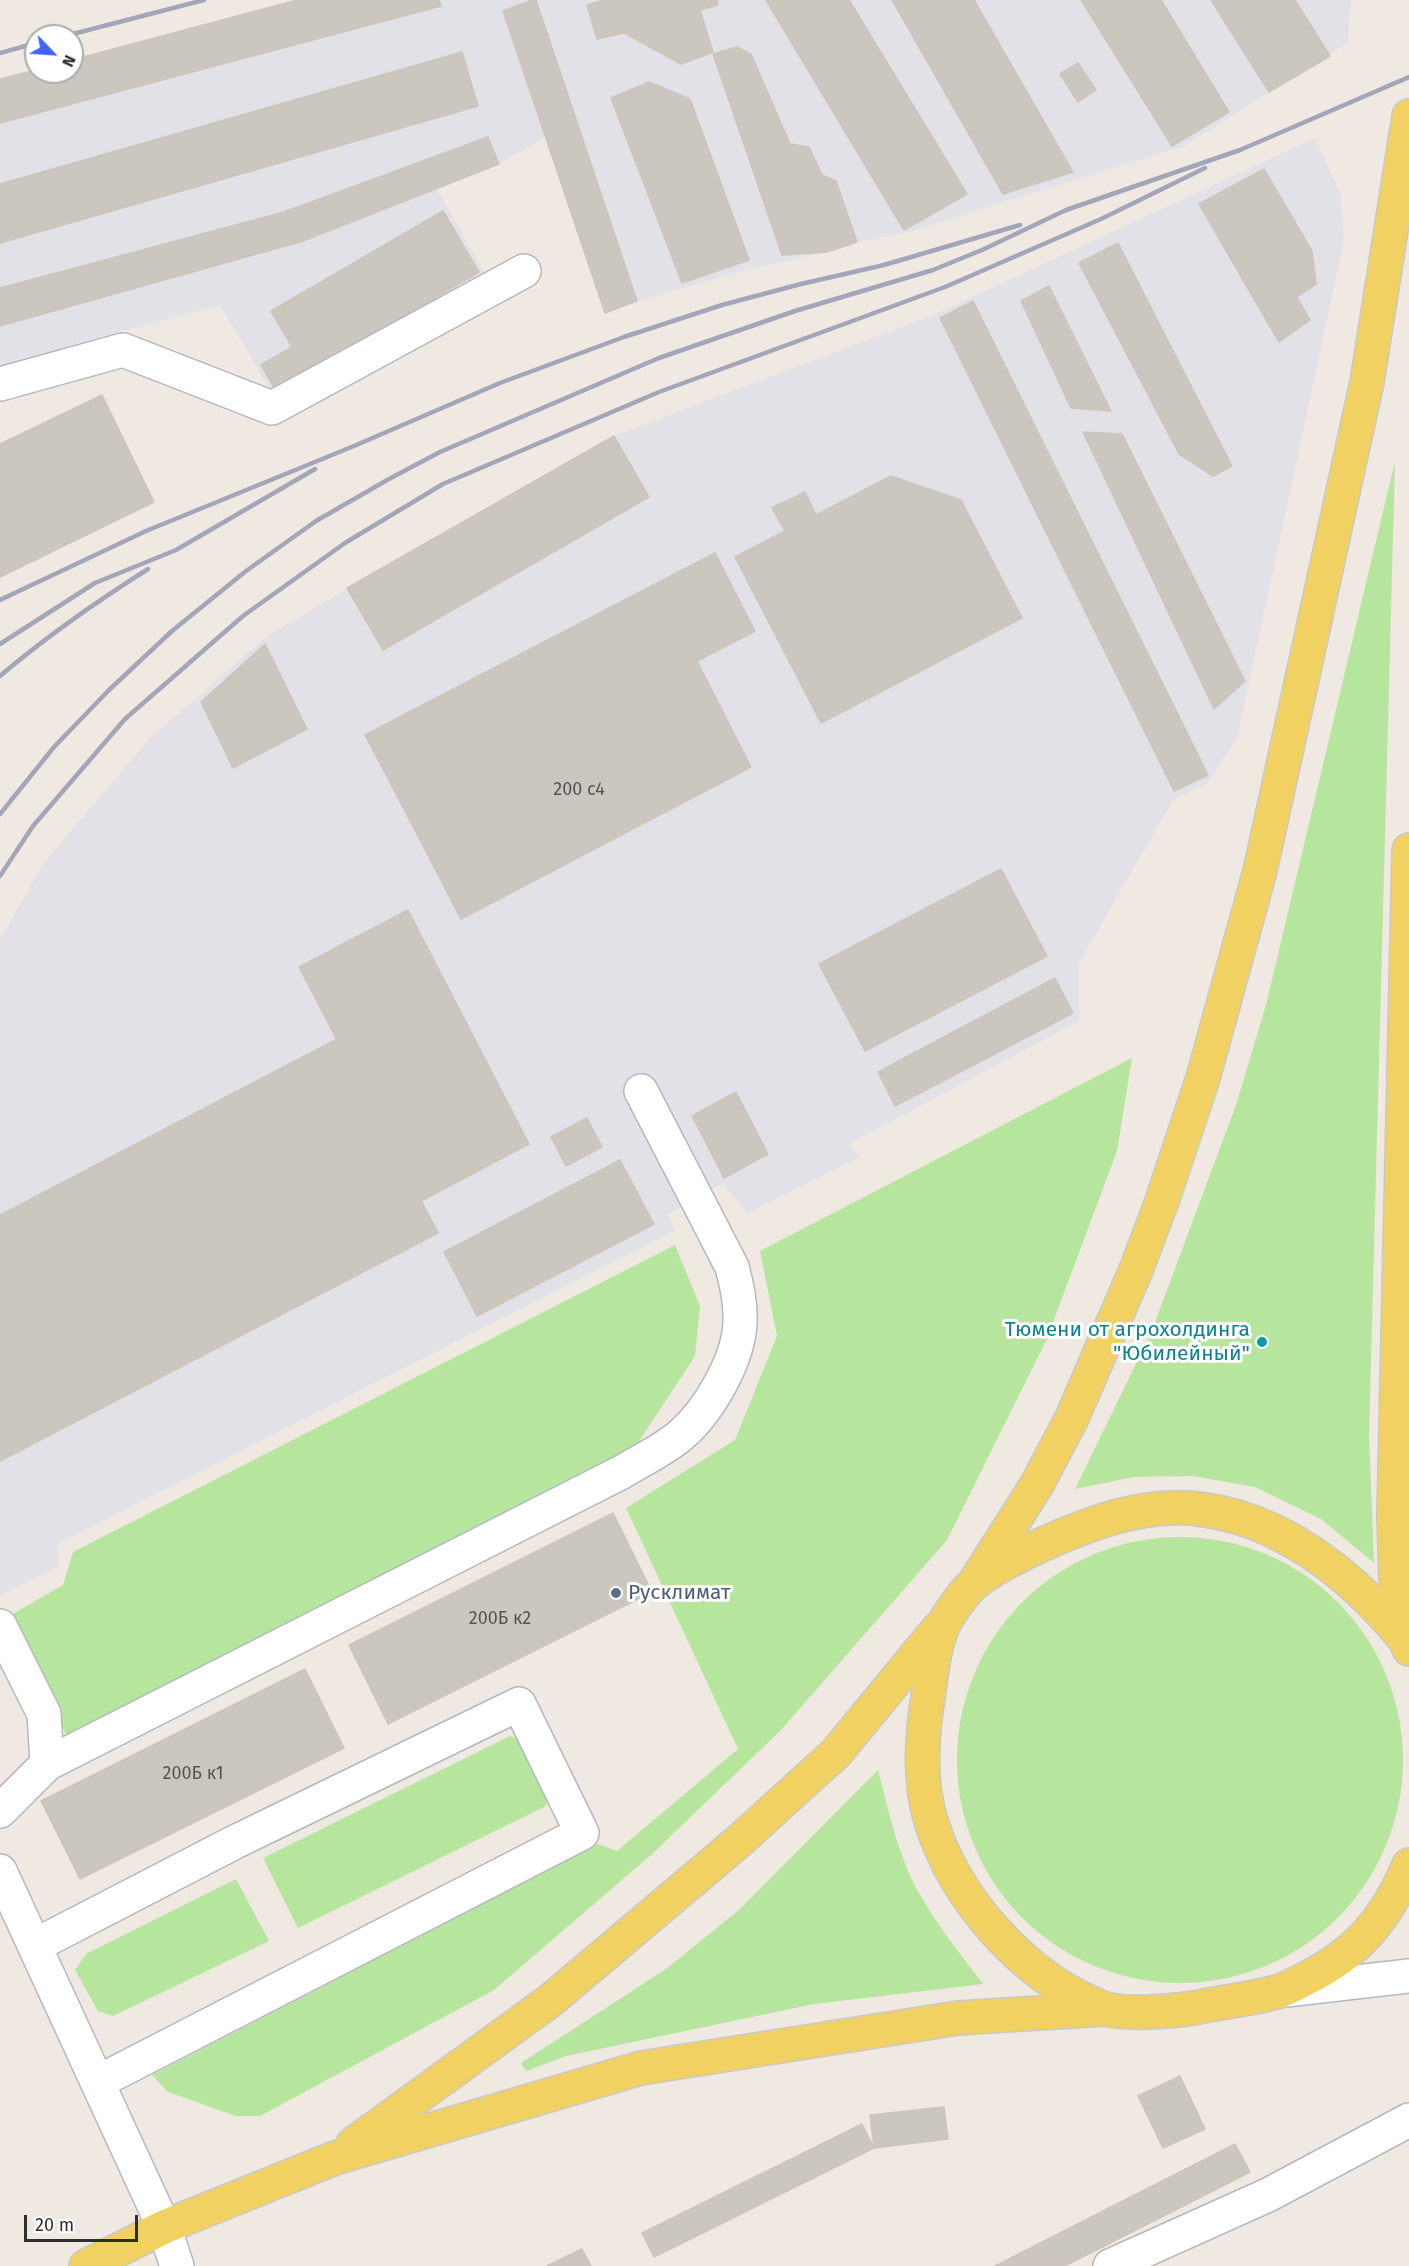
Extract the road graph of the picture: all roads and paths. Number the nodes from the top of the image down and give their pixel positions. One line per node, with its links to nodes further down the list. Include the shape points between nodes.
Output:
1 (1409, 116): 6 (main road, via 1364,394 1260,871 1203,1078 1147,1240 1071,1420 1036,1486)
2 (524, 271): 3 (street, via 272,408 123,350)
3 (0, 384)
4 (1409, 849): 9 (main road, via 1394,1515 1396,1586)
5 (641, 1091): 10 (street, via 732,1267 739,1295 741,1324 732,1356 703,1412 680,1436 622,1472)
6 (975, 1582): 7 (main road); 9 (main road, via 1038,1546 1085,1526 1149,1510 1188,1508 1270,1529 1301,1546 1368,1597)
7 (945, 1620): 17 (main road, via 922,1728 923,1771 931,1820 952,1869 981,1915 1018,1956 1055,1983); 20 (main road, via 836,1753 738,1842 551,2000)
8 (0, 1626): 10 (street, via 44,1714)
9 (1408, 1645)
10 (47, 1764): 11 (street)
11 (0, 1811)
12 (1409, 1865): 16 (main road, via 1376,1924 1344,1957)
13 (0, 1871): 14 (street)
14 (36, 1945): 18 (street); 18 (street, via 235,1842 519,1704 582,1833)
15 (1409, 1976): 16 (street)
16 (1281, 1990): 17 (main road, via 1189,2009)
17 (1106, 2009): 20 (main road, via 958,2018 641,2068)
18 (98, 2082): 21 (street)
19 (1409, 2121): 24 (street, via 1268,2195)
20 (335, 2158): 21 (main road)
21 (164, 2227): 22 (main road); 23 (street)
22 (86, 2266)
23 (177, 2266)
24 (1110, 2266)

